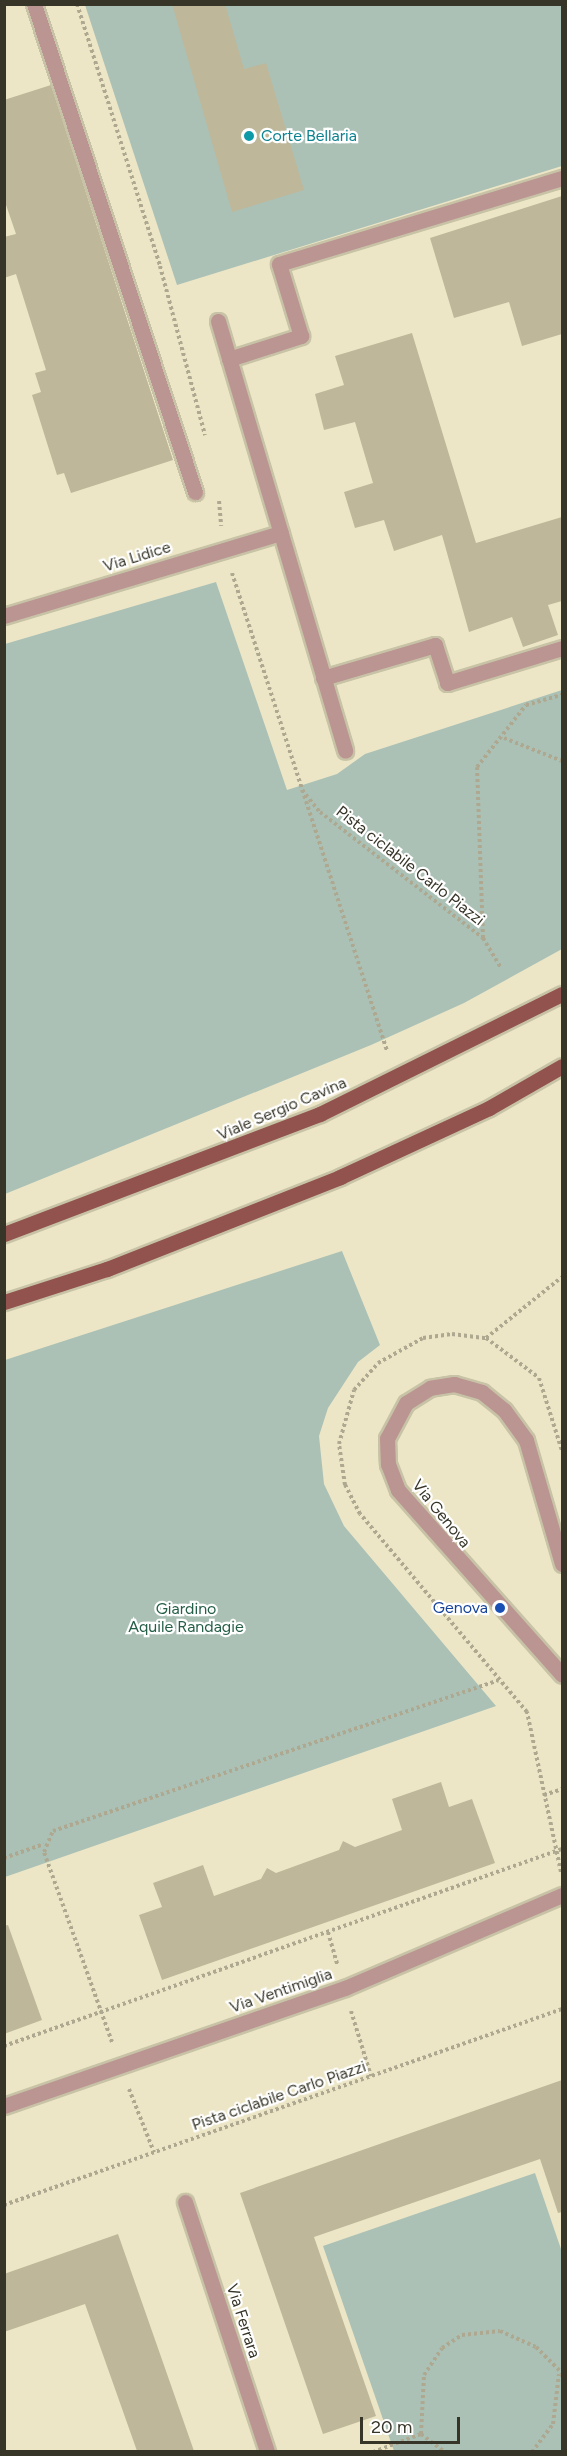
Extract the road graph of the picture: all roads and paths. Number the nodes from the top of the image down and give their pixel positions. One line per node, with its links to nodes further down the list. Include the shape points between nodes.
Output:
1 (34, 4): 5 (street)
2 (562, 178): 4 (street, via 279,264 301,336)
3 (218, 321): 4 (street)
4 (229, 359): 6 (street)
5 (195, 492)
6 (281, 533): 7 (street, Via Lidice); 9 (street)
7 (4, 616)
8 (562, 648): 9 (street, via 447,683 435,645)
9 (323, 678): 12 (street)
10 (562, 695): 11 (path, via 526,705)
11 (504, 738): 13 (path); 14 (path, via 477,767)
12 (345, 751)
13 (562, 761)
14 (483, 938): 15 (path, Pista ciclabile Carlo Piazzi); 17 (path, Pista ciclabile Carlo Piazzi, via 320,812 299,787)
15 (501, 968)
16 (562, 994): 19 (main road, Viale Sergio Cavina, via 320,1114)
17 (387, 1051)
18 (562, 1066): 21 (main road, via 489,1108 340,1177 107,1269)
19 (4, 1234)
20 (562, 1277): 22 (path, via 486,1338 539,1378)
21 (4, 1302)
22 (562, 1451)
23 (562, 1564): 24 (street, Via Genova, via 529,1447 504,1410 482,1392 454,1384 430,1388 406,1403 386,1446 398,1490)
24 (562, 1675)
25 (562, 1789): 26 (path)
26 (543, 1795): 27 (path, via 527,1712 498,1680 53,1831); 29 (path)
27 (44, 1844): 30 (path); 34 (path)
28 (562, 1849): 29 (path)
29 (555, 1852): 31 (path); 34 (path)
30 (4, 1858)
31 (562, 1878)
32 (562, 1895): 36 (street, Via Ventimiglia, via 345,1988)
33 (562, 2009): 38 (path, Pista ciclabile Carlo Piazzi)
34 (101, 2012): 35 (path); 36 (path)
35 (4, 2046)
36 (120, 2065): 37 (street, Via Ventimiglia); 38 (path)
37 (4, 2106)
38 (154, 2152): 40 (path, Pista ciclabile Carlo Piazzi)
39 (185, 2202): 43 (street, Via Ferrara)
40 (4, 2205)
41 (561, 2373): 42 (path, via 536,2347 500,2331 462,2335 442,2348 424,2375); 46 (path, via 553,2424)
42 (421, 2434): 44 (path); 45 (path)
43 (267, 2451)
44 (373, 2451)
45 (445, 2451)
46 (532, 2451)

